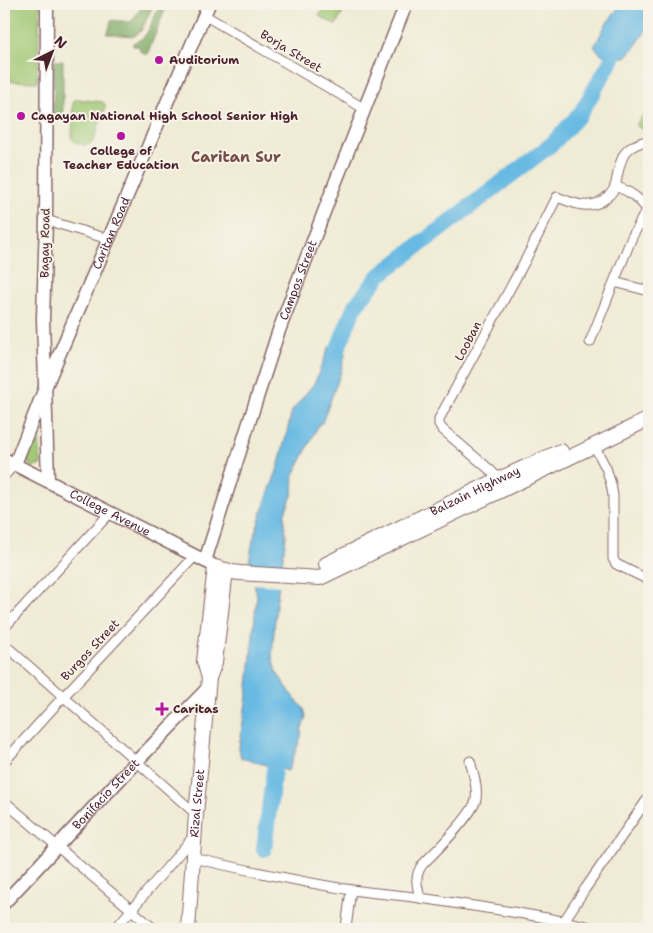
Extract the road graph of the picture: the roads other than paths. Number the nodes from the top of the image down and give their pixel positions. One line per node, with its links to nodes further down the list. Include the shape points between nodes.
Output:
1 (47, 4): 8 (main road, Bagay Road)
2 (406, 4): 4 (main road, Campos Street)
3 (207, 9): 4 (street, Borja Street); 9 (main road, Caritan Road)
4 (365, 109): 22 (main road, Campos Street, via 278,333 254,406)
5 (649, 140): 6 (street, via 625,153)
6 (615, 186): 7 (street, via 627,191); 19 (street, Looban, via 611,194 596,205 572,203 557,197 439,422 442,429)
7 (648, 210): 10 (street, via 639,223)
8 (46, 220): 9 (street); 13 (main road, Bagay Road)
9 (108, 239): 13 (main road, Caritan Road)
10 (614, 282): 11 (street); 12 (street)
11 (649, 291)
12 (590, 342)
13 (45, 388): 17 (main road, Caritan Road); 20 (main road, Bagay Road)
14 (649, 410): 19 (main road, Balzain Highway)
15 (649, 419): 16 (main road, Balzain Highway)
16 (594, 445): 23 (main road, Balzain Highway, via 320,578); 24 (street, via 612,484 613,558 616,564)
17 (10, 462): 18 (street); 20 (main road, College Avenue)
18 (4, 476)
19 (499, 479): 23 (main road, Balzain Highway)
20 (48, 481): 21 (main road, College Avenue)
21 (110, 513): 22 (main road, College Avenue); 25 (street)
22 (216, 565): 23 (main road, Balzain Highway); 27 (main road, Rizal Street, via 204,661); 28 (street, Burgos Street)
23 (300, 577)
24 (649, 580)
25 (4, 628)
26 (4, 644): 28 (street)
27 (208, 683): 31 (main road, Bonifacio Street); 34 (main road, Rizal Street)
28 (63, 697): 30 (street, Burgos Street); 31 (street)
29 (470, 761): 39 (street, via 477,790 475,804 418,870 416,880)
30 (4, 762)
31 (136, 762): 34 (street); 36 (main road, Bonifacio Street)
32 (649, 797): 42 (street)
33 (4, 801): 36 (street)
34 (196, 814): 35 (main road, Rizal Street)
35 (194, 836): 37 (main road, Rizal Street); 41 (street)
36 (57, 846): 40 (main road, Bonifacio Street); 41 (street)
37 (193, 858): 38 (street); 45 (main road, Rizal Street)
38 (351, 890): 39 (street); 46 (street)
39 (420, 898): 42 (street)
40 (4, 903)
41 (132, 911): 43 (street); 44 (street)
42 (564, 921): 47 (street)
43 (115, 929)
44 (154, 929)
45 (188, 929)
46 (347, 929)
47 (599, 929)

